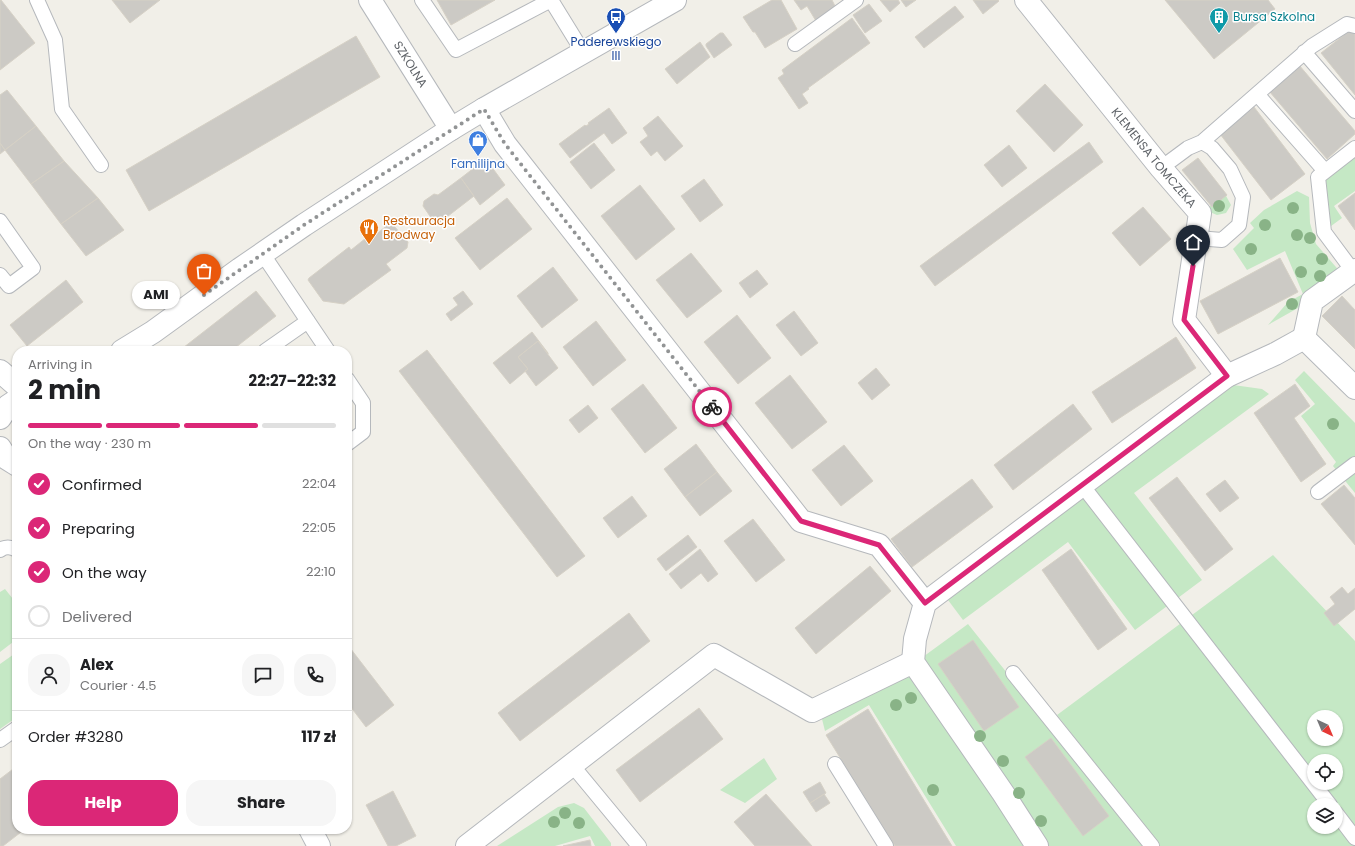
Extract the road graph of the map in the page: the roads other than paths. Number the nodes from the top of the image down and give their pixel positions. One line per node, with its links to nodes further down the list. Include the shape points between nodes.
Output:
1 (37, 0): 18 (lane, via 55,40 62,109)
2 (370, 0): 15 (street, SZKOLNA)
3 (422, 0): 4 (lane, via 456,50)
4 (551, 0): 10 (lane)
5 (675, 0): 10 (street)
6 (856, 0): 9 (lane)
7 (1026, 0): 19 (street, KLEMENSA TOMCZEKA)
8 (1355, 26): 11 (lane, via 1347,24)
9 (795, 44)
10 (583, 52): 13 (street)
11 (1304, 52): 12 (lane); 14 (lane)
12 (1257, 94): 16 (lane); 20 (lane)
13 (484, 109): 15 (street); 48 (street, via 505,144 801,521 879,545)
14 (1355, 111)
15 (451, 129): 23 (street)
16 (1202, 142): 19 (lane, via 1188,148); 22 (lane, via 1212,148 1230,169 1243,197 1239,224 1222,240)
17 (1355, 148): 20 (lane)
18 (101, 165)
19 (1161, 168): 22 (street, KLEMENSA TOMCZEKA, via 1200,214)
20 (1326, 171): 24 (lane, via 1318,177 1324,232)
21 (0, 221): 25 (lane, via 33,268 9,286)
22 (1197, 238): 34 (street, KLEMENSA TOMCZEKA, via 1184,320)
23 (262, 253): 26 (lane); 27 (street)
24 (1354, 270): 28 (street, via 1312,301)
25 (0, 275)
26 (308, 321): 31 (lane); 32 (lane)
27 (153, 332): 29 (street); 30 (street)
28 (1304, 338): 34 (street); 37 (street)
29 (130, 346)
30 (140, 346)
31 (272, 346)
32 (325, 346)
33 (0, 371): 35 (street)
34 (1227, 376): 44 (street)
35 (12, 382)
36 (352, 387): 40 (lane, via 363,404 363,432)
37 (1355, 388)
38 (12, 403): 39 (street)
39 (0, 416)
40 (352, 440)
41 (0, 448): 43 (street)
42 (1355, 464): 45 (lane)
43 (11, 468)
44 (1082, 485): 48 (street); 55 (lane)
45 (1318, 492)
46 (12, 548): 47 (lane)
47 (0, 550)
48 (925, 603): 49 (street, via 915,639)
49 (913, 662): 54 (street, via 812,712 714,655); 63 (street)
50 (1013, 673): 64 (lane)
51 (12, 732): 52 (lane)
52 (0, 740)
53 (835, 764): 62 (lane)
54 (572, 765): 60 (street); 61 (lane)
55 (1325, 798)
56 (1343, 822): 58 (lane)
57 (313, 834): 59 (street)
58 (1355, 838)
59 (319, 846)
60 (467, 846)
61 (638, 846)
62 (886, 846)
63 (1037, 846)
64 (1152, 846)

